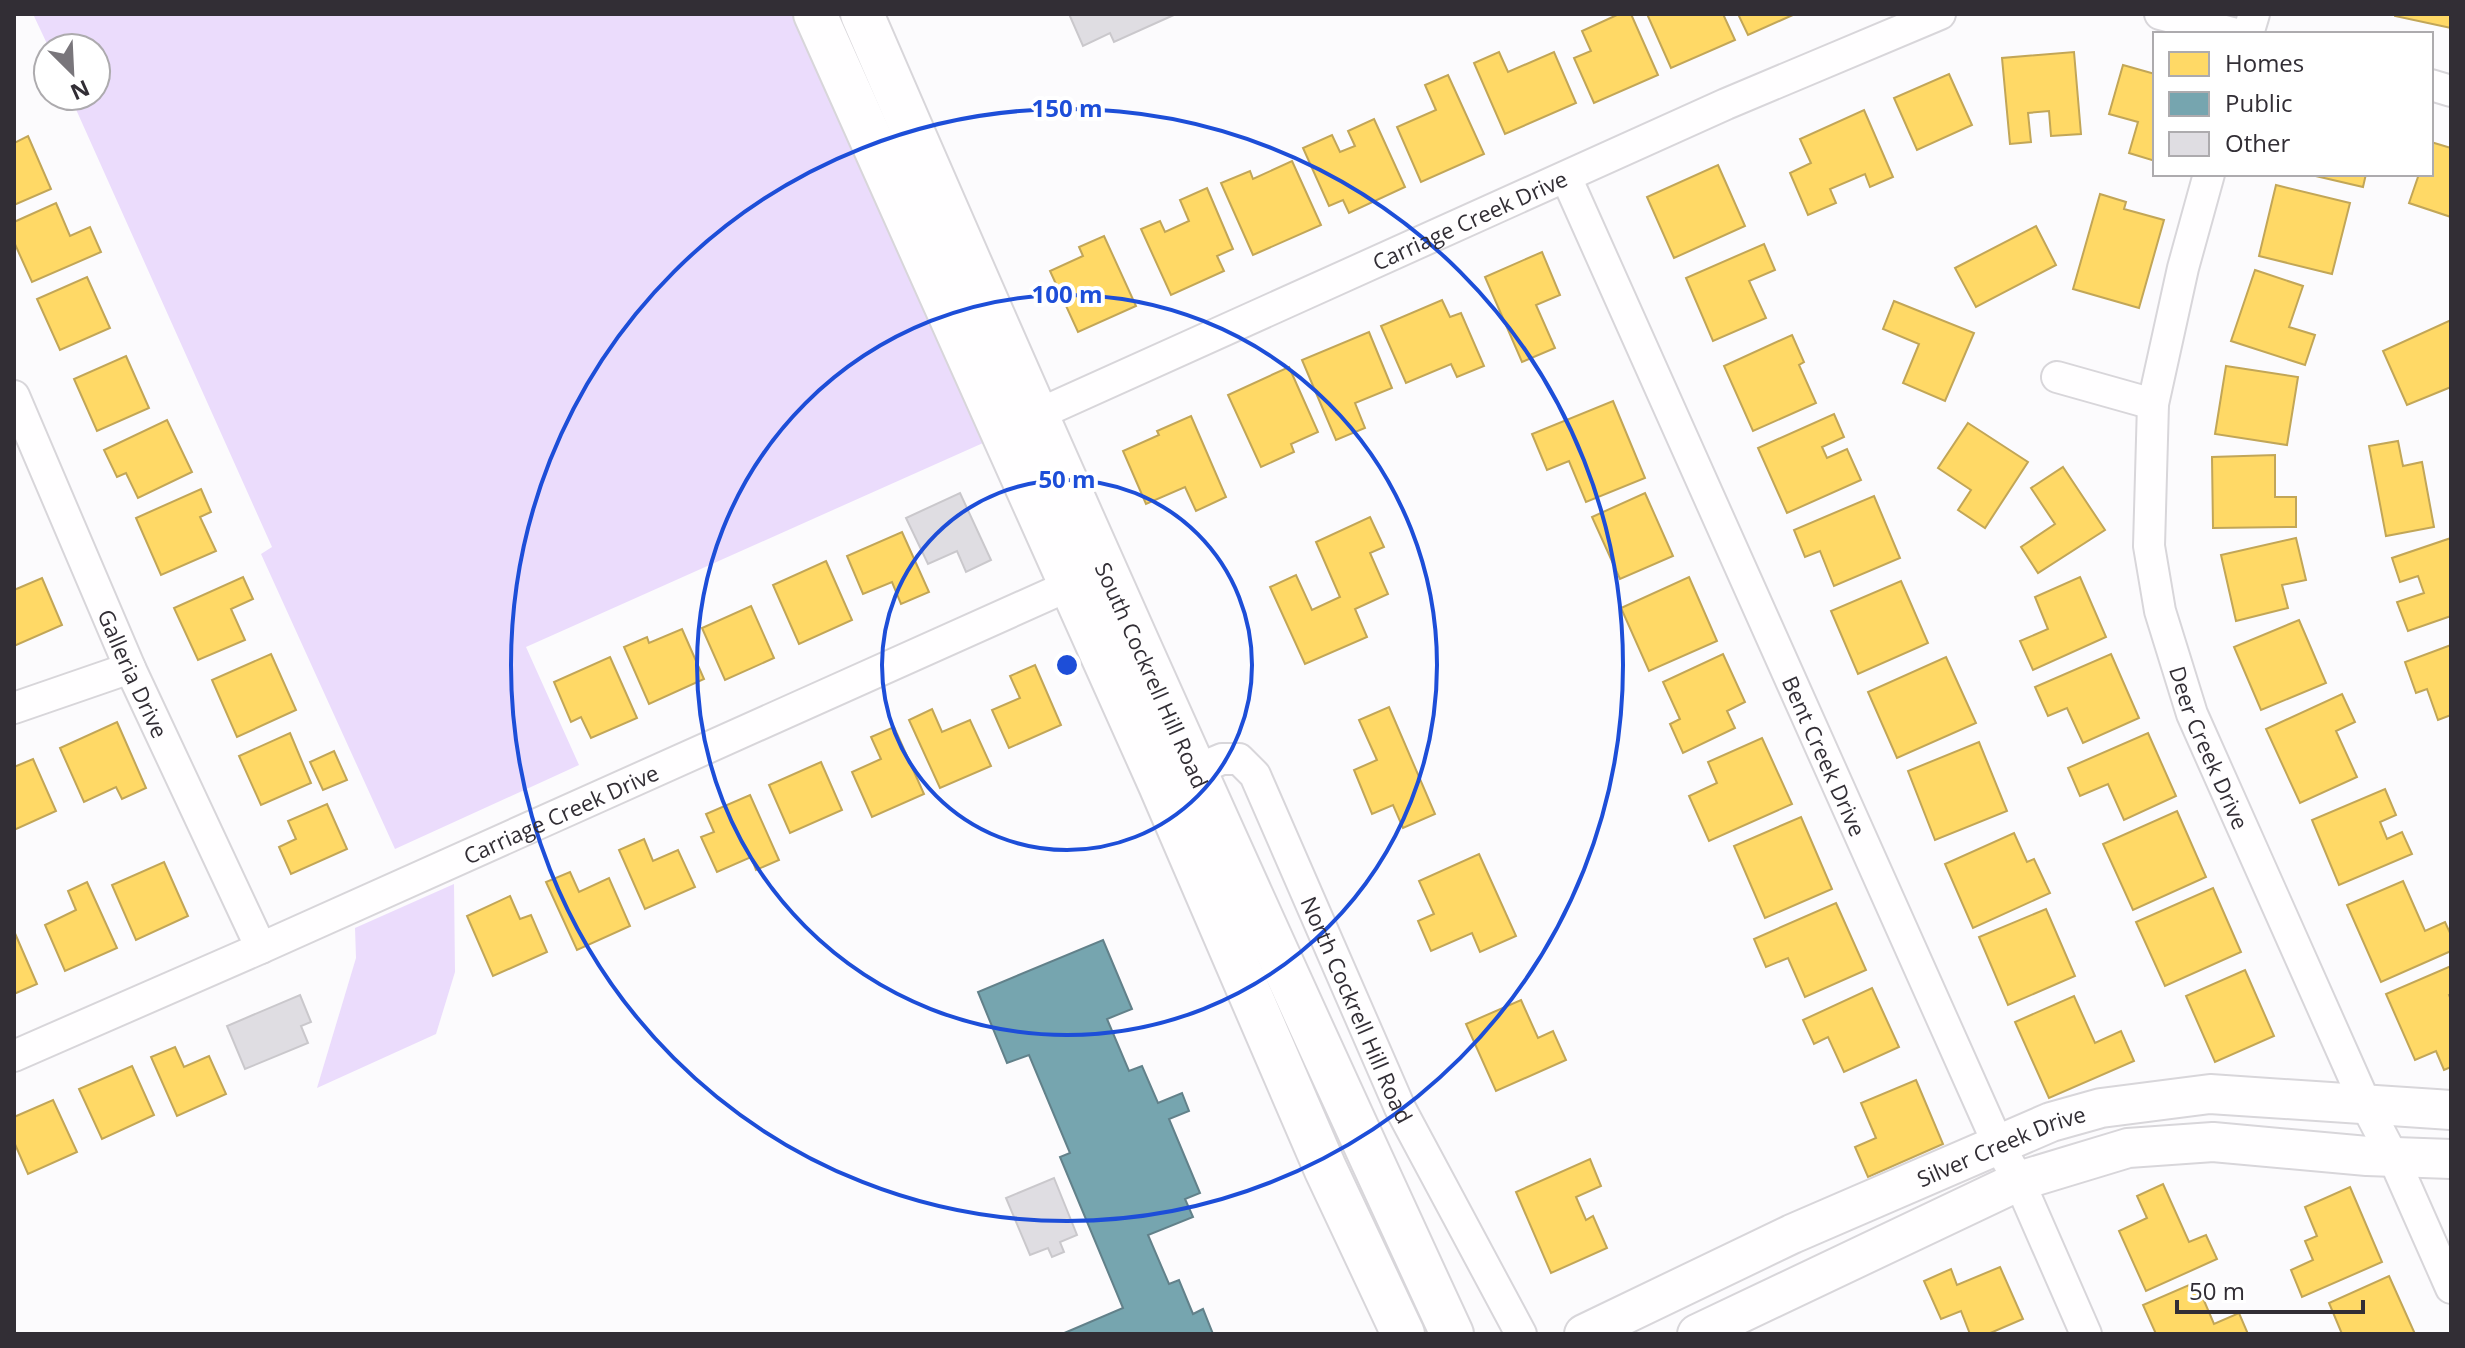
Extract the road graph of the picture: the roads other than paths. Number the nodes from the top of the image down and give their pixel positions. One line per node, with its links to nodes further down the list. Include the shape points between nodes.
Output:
1 (815, 14): 11 (main road, South Cockrell Hill Road)
2 (862, 14): 11 (main road, South Cockrell Hill Road)
3 (1940, 14): 7 (street, Carriage Creek Drive)
4 (2160, 14): 5 (street)
5 (2228, 32)
6 (2208, 176): 10 (street, Deer Creek Drive)
7 (1566, 177): 11 (street, Carriage Creek Drive); 20 (street, Bent Creek Drive)
8 (2057, 377): 10 (street)
9 (14, 396): 13 (street, Galleria Drive)
10 (2153, 404): 18 (street, Deer Creek Drive, via 2149,546 2165,625 2192,714)
11 (1019, 423): 12 (main road, South Cockrell Hill Road)
12 (1088, 577): 15 (main road, South Cockrell Hill Road); 16 (street, Carriage Creek Drive)
13 (130, 668): 14 (street); 16 (street, Galleria Drive)
14 (14, 708)
15 (1178, 778): 25 (main road, South Cockrell Hill Road, via 1325,1168); 26 (main road, South Cockrell Hill Road, via 1324,1058); 27 (street, North Cockrell Hill Road, via 1222,759 1239,759 1255,775 1400,1108)
16 (261, 948): 17 (street, Carriage Creek Drive)
17 (14, 1056)
18 (2366, 1105): 19 (street, Silver Creek Drive); 20 (street, Silver Creek Drive, via 2210,1094 2101,1108); 21 (street, Deer Creek Drive)
19 (2451, 1110)
20 (1998, 1144): 23 (street, Bent Creek Drive); 28 (street, Silver Creek Drive, via 1792,1234)
21 (2393, 1157): 22 (street, Silver Creek Drive); 23 (street, Silver Creek Drive, via 2213,1142 2128,1148); 24 (street, Deer Creek Drive)
22 (2451, 1159)
23 (2019, 1181): 29 (street, Silver Creek Drive); 30 (street, Bent Creek Drive)
24 (2451, 1288)
25 (1403, 1334)
26 (1452, 1334)
27 (1521, 1334)
28 (1584, 1334)
29 (1697, 1334)
30 (2086, 1334)

